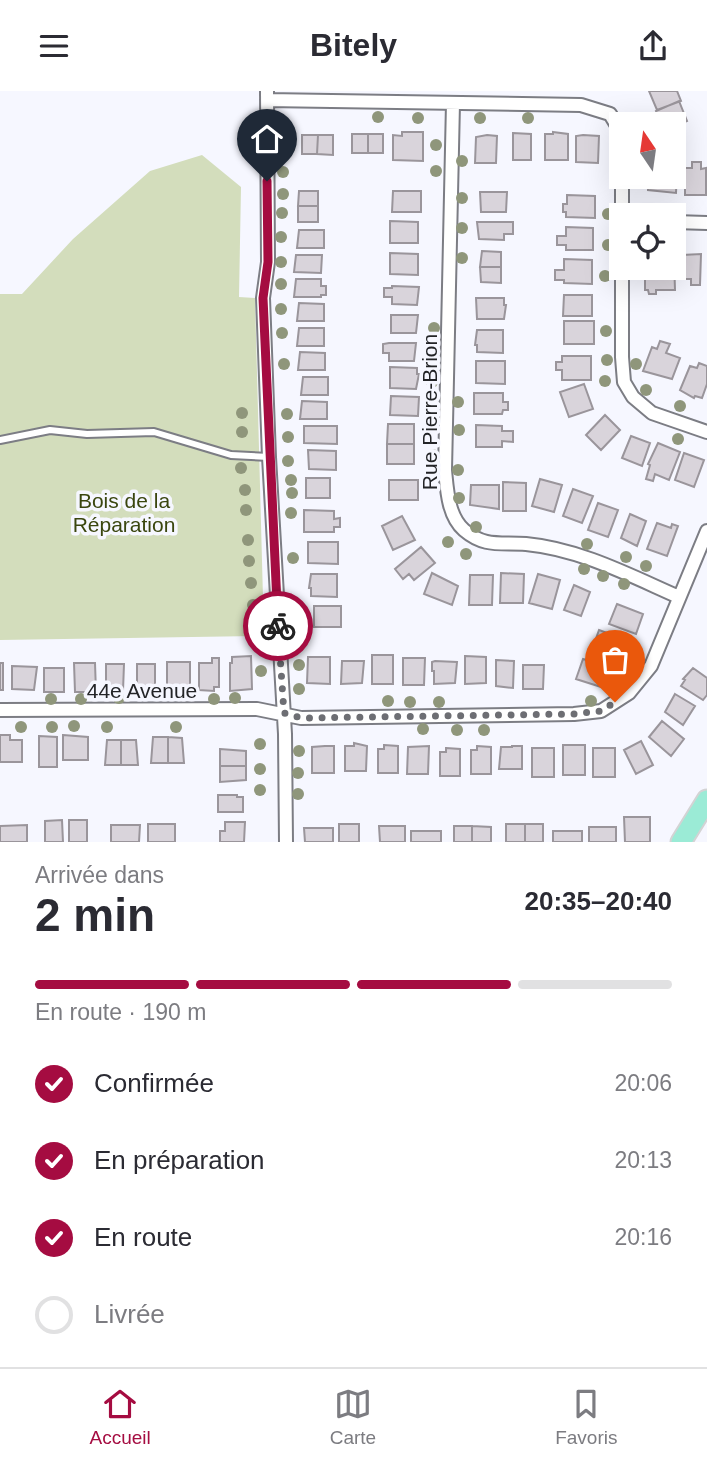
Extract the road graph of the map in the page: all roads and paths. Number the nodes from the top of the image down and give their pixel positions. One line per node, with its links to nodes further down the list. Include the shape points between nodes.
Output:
1 (267, 95): 2 (street); 9 (street, via 268,262 263,298)
2 (453, 103): 3 (street, via 581,105); 11 (street, Rue Pierre-Brion, via 448,502 462,529 483,543 529,545 572,554)
3 (609, 114)
4 (686, 222): 5 (street)
5 (707, 223)
6 (622, 280): 7 (street, via 624,381 633,397 652,413)
7 (707, 432)
8 (0, 440): 9 (lane, via 50,430 154,432 231,455)
9 (270, 457): 13 (street)
10 (707, 531): 11 (street, 44e Avenue)
11 (680, 597): 13 (street, 44e Avenue, via 651,666 629,693 601,711 301,718)
12 (0, 710): 13 (street, 44e Avenue, via 257,709)
13 (284, 713): 15 (street)
14 (707, 800): 16 (main road)
15 (286, 842)
16 (681, 842)

